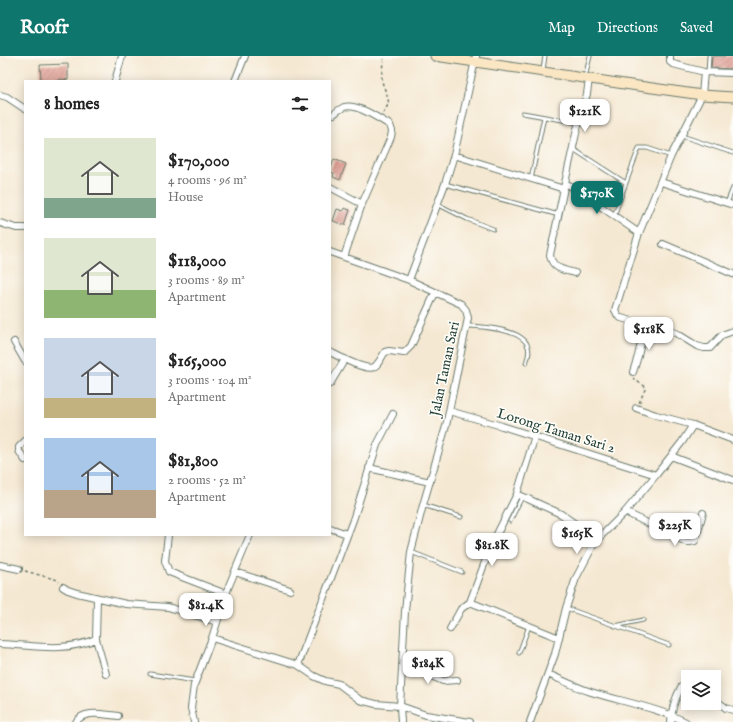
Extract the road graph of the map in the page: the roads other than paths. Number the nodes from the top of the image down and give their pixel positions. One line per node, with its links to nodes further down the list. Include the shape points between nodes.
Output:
1 (122, 56): 13 (street)
2 (245, 56): 14 (street)
3 (435, 56): 8 (main road)
4 (545, 56): 9 (lane)
5 (590, 56): 12 (lane)
6 (670, 56): 10 (street, via 670,62 673,64)
7 (709, 56): 10 (lane)
8 (475, 59): 9 (main road); 26 (street)
9 (542, 73): 12 (main road)
10 (706, 73): 11 (street); 16 (street)
11 (733, 73)
12 (587, 79): 16 (main road); 22 (street, via 587,94)
13 (115, 80)
14 (235, 80)
15 (0, 94): 18 (street)
16 (702, 95): 17 (main road); 23 (street)
17 (733, 97)
18 (24, 107)
19 (523, 113): 21 (lane)
20 (334, 114): 35 (street, via 345,107 359,108 390,125 392,131)
21 (544, 117): 22 (lane); 28 (lane)
22 (579, 123): 24 (street)
23 (682, 136): 25 (lane); 27 (street)
24 (573, 149): 30 (lane); 32 (street)
25 (733, 153)
26 (454, 155): 28 (street); 31 (street)
27 (671, 156): 29 (street); 30 (lane, via 640,148)
28 (531, 179): 32 (street)
29 (661, 182): 37 (street); 43 (street)
30 (626, 183): 39 (lane)
31 (445, 184): 36 (street); 38 (lane)
32 (564, 186): 38 (street); 39 (street, via 574,188)
33 (331, 188): 35 (street)
34 (733, 188): 37 (lane)
35 (362, 204): 46 (street)
36 (437, 204): 42 (lane); 49 (street)
37 (730, 204)
38 (559, 215): 47 (street, via 550,255 558,269)
39 (614, 216): 43 (street)
40 (0, 223): 41 (street)
41 (24, 228)
42 (493, 229)
43 (639, 233): 51 (street, via 615,310 621,318)
44 (663, 244): 48 (street)
45 (331, 252): 46 (street, Jalan Taman Sari)
46 (344, 257): 49 (street, Jalan Taman Sari)
47 (575, 273)
48 (733, 274)
49 (409, 280): 50 (street, Jalan Taman Sari)
50 (435, 293): 52 (street, Jalan Taman Sari, via 461,304 466,310); 57 (street, via 411,346 404,353 386,352 372,368)
51 (645, 325): 53 (street, via 676,333 704,348 710,348 725,333); 59 (street)
52 (468, 326): 58 (lane, via 501,330 524,340 529,354); 62 (street, Jalan Taman Sari)
53 (733, 331)
54 (14, 342): 56 (street)
55 (331, 353): 57 (street)
56 (24, 359)
57 (345, 360): 60 (street)
58 (526, 363)
59 (633, 372)
60 (331, 382)
61 (636, 408): 64 (street)
62 (449, 411): 65 (street, Lorong Taman Sari 2); 73 (street, Jalan Taman Sari)
63 (393, 414): 70 (street, via 377,445)
64 (693, 425): 66 (street); 68 (street)
65 (535, 436): 71 (street, Lorong Taman Sari 2); 74 (street)
66 (732, 438)
67 (24, 442): 69 (street, via 19,447)
68 (671, 456): 71 (street); 72 (street)
69 (24, 459)
70 (369, 468): 73 (street); 81 (street)
71 (656, 475): 76 (street)
72 (733, 480)
73 (430, 482): 75 (street, Jalan Taman Sari)
74 (520, 496): 79 (lane); 84 (street, via 561,514); 94 (street, via 491,546)
75 (423, 505): 78 (lane); 85 (street, Jalan Taman Sari)
76 (625, 512): 77 (street, via 690,542 694,541); 84 (street)
77 (703, 513)
78 (461, 517)
79 (510, 521)
80 (331, 528): 81 (street)
81 (348, 534): 108 (street)
82 (168, 536): 92 (street, via 165,562 169,572)
83 (250, 536): 88 (street)
84 (594, 542): 95 (street, via 576,578)
85 (411, 552): 89 (lane); 107 (street, Jalan Taman Sari)
86 (0, 565): 87 (street)
87 (19, 569)
88 (235, 572): 91 (street); 92 (street)
89 (462, 572)
90 (63, 587): 93 (street)
91 (290, 590)
92 (226, 594): 97 (street)
93 (98, 598): 97 (street, via 126,604 168,607); 103 (street)
94 (470, 602): 98 (street); 100 (street, via 461,609)
95 (566, 608): 99 (lane); 102 (street)
96 (643, 620): 99 (lane)
97 (217, 622): 101 (street)
98 (529, 626): 102 (street); 106 (lane)
99 (615, 626): 105 (lane)
100 (450, 629)
101 (212, 638): 108 (street); 113 (street)
102 (559, 638): 111 (street)
103 (96, 639): 104 (street, via 65,647); 109 (street)
104 (0, 644)
105 (668, 645)
106 (519, 654)
107 (403, 664): 112 (street, via 443,681); 116 (street, Jalan Taman Sari)
108 (298, 665): 116 (street, via 314,676 339,684 360,700)
109 (106, 674)
110 (150, 674): 113 (lane)
111 (548, 674): 118 (street, via 590,692); 124 (street)
112 (457, 680)
113 (196, 681): 121 (street, via 191,708)
114 (681, 686): 118 (street)
115 (721, 704): 117 (street)
116 (400, 706): 122 (street, Jalan Taman Sari); 123 (street, via 426,715)
117 (733, 710)
118 (671, 715): 125 (street); 126 (street)
119 (118, 716): 120 (street, via 83,715)
120 (76, 722)
121 (194, 722)
122 (401, 722)
123 (470, 722)
124 (530, 722)
125 (671, 722)
126 (686, 722)

